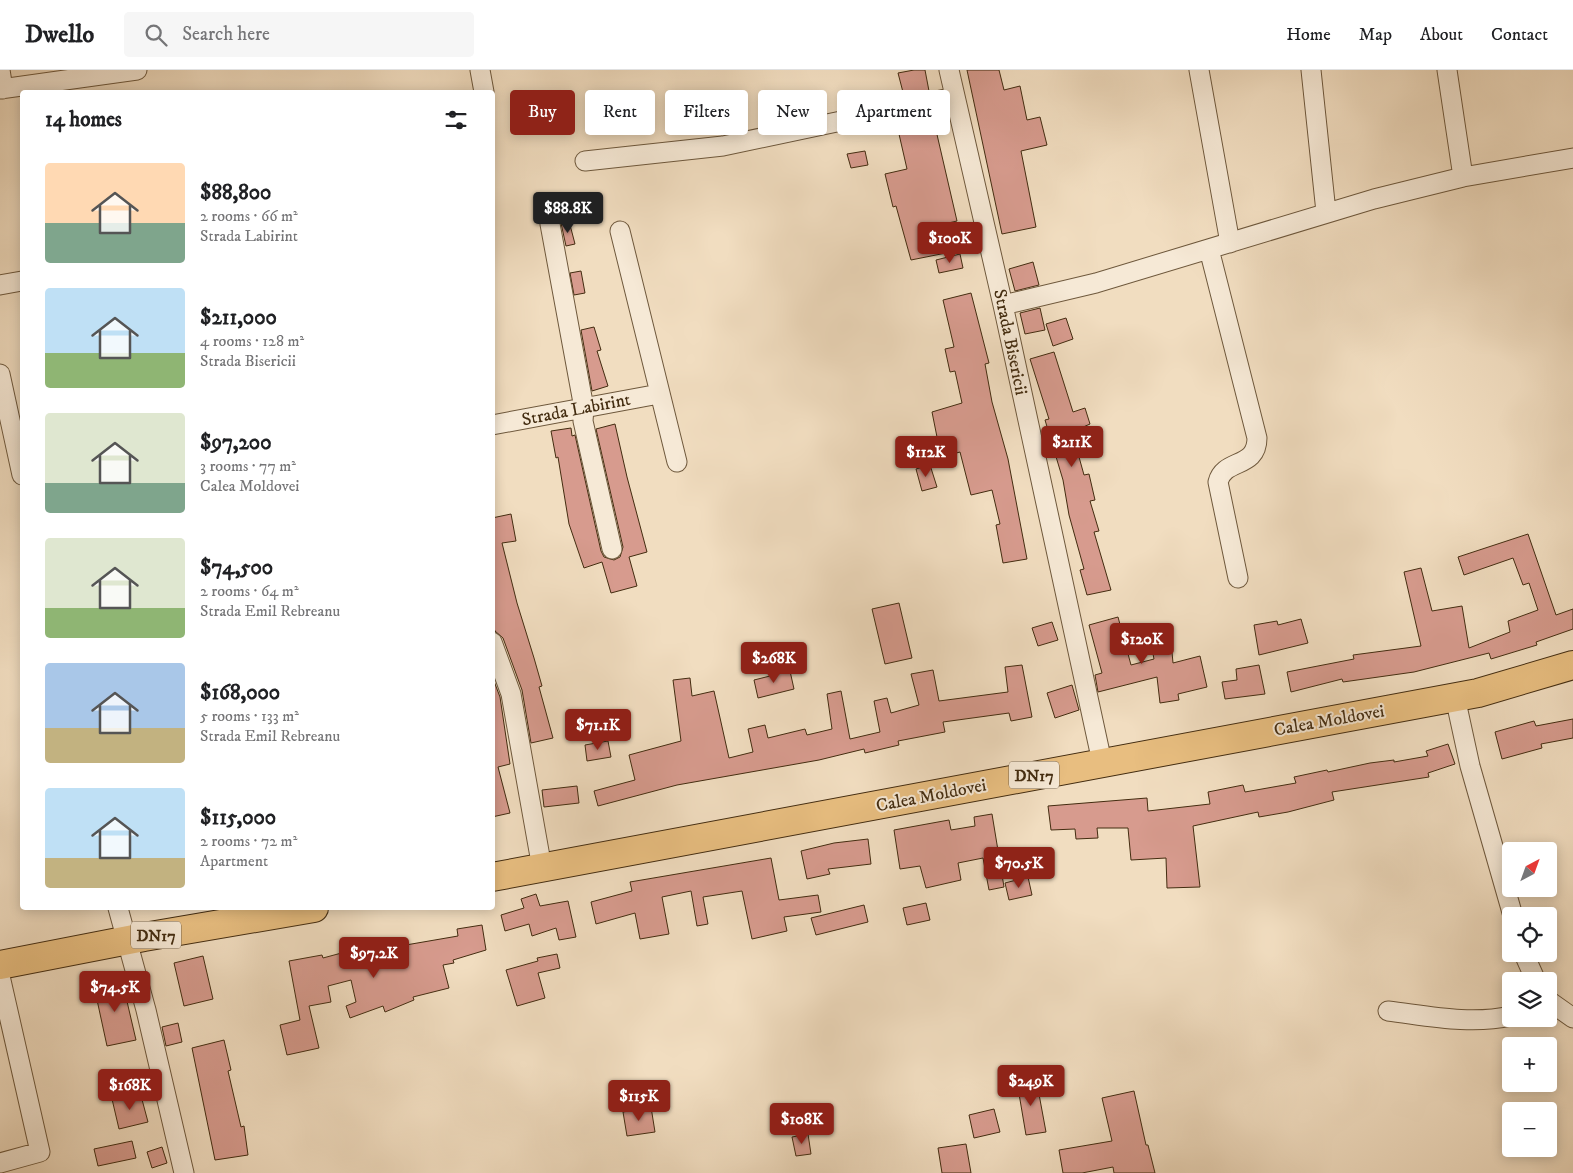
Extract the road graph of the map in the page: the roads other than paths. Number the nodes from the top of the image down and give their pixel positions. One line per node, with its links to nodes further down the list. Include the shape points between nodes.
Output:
1 (0, 70): 8 (street)
2 (137, 70): 8 (street)
3 (480, 70): 9 (street)
4 (949, 70): 10 (street, Strada Bisericii)
5 (1199, 70): 17 (street)
6 (1311, 70): 14 (street)
7 (1447, 70): 13 (street)
8 (2, 89)
9 (484, 90)
10 (955, 98): 12 (street, via 723,146); 21 (street, Strada Bisericii)
11 (1573, 158): 13 (street)
12 (585, 161)
13 (1463, 177): 14 (street)
14 (1326, 212): 17 (street)
15 (550, 224): 24 (street)
16 (620, 231): 23 (street)
17 (1230, 243): 18 (street)
18 (1209, 249): 21 (street, via 1096,283); 29 (street, via 1257,438 1256,450 1250,458 1224,470 1218,482)
19 (20, 281): 20 (street)
20 (0, 285)
21 (1003, 305): 33 (street, Strada Bisericii)
22 (0, 374): 27 (street)
23 (660, 394): 24 (street, Strada Labirint); 26 (street)
24 (584, 408): 25 (street, Strada Labirint); 28 (street, via 583,421)
25 (495, 424)
26 (677, 462)
27 (20, 466)
28 (612, 549)
29 (1238, 578)
30 (495, 650): 34 (street, via 511,694)
31 (1573, 665): 32 (highway, Calea Moldovei / DN17)
32 (1455, 697): 33 (highway, Calea Moldovei / DN17); 36 (street, via 1470,766)
33 (1102, 762): 34 (highway, Calea Moldovei / DN17)
34 (542, 868): 35 (highway, Calea Moldovei / DN17)
35 (495, 876)
36 (1510, 907)
37 (118, 910): 39 (street)
38 (303, 910): 39 (highway, DN17)
39 (126, 941): 40 (highway, DN17); 47 (street, via 146,1010)
40 (0, 965)
41 (0, 976): 46 (street, via 40,1152)
42 (1557, 1007): 45 (street)
43 (1388, 1011): 44 (street, via 1463,1020)
44 (1502, 1018)
45 (1573, 1018)
46 (0, 1163)
47 (184, 1173)

